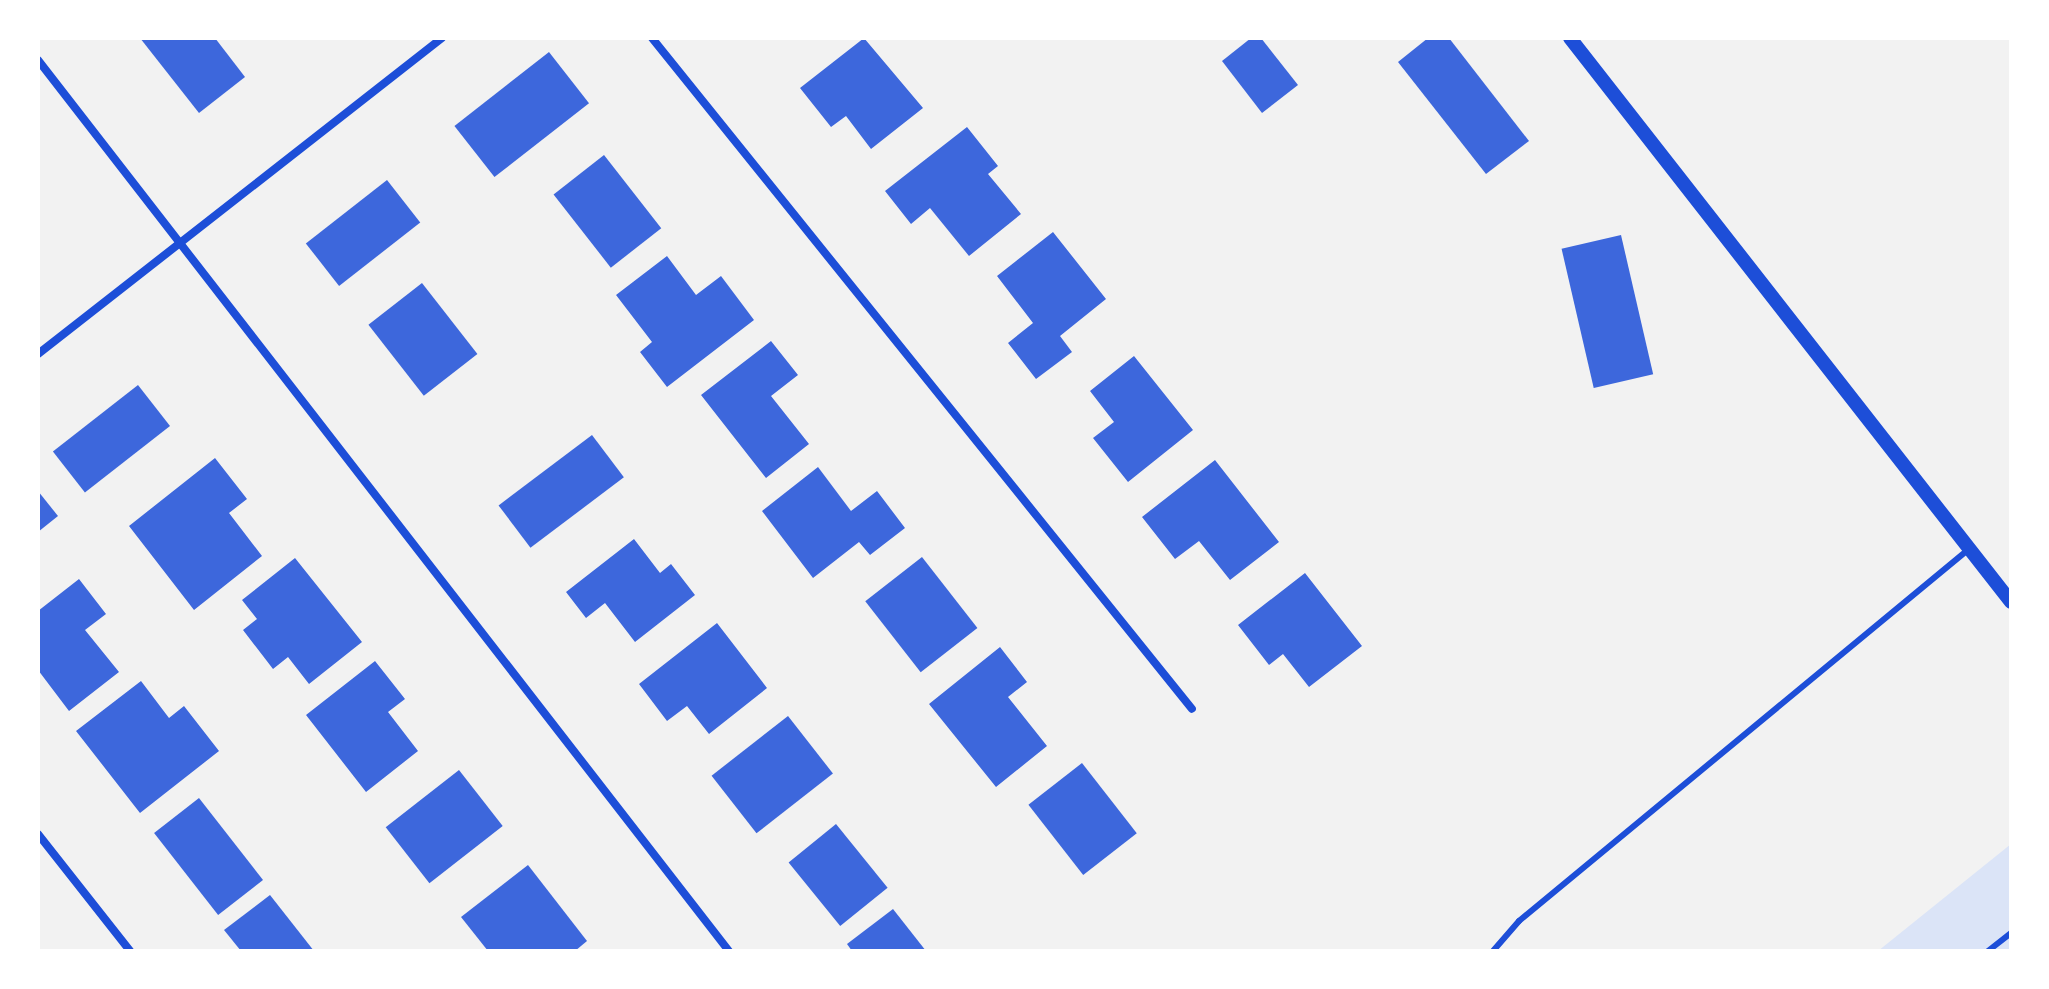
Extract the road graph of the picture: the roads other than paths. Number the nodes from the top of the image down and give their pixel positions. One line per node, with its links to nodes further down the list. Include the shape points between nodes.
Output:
1 (442, 38): 5 (street)
2 (652, 38): 9 (street)
3 (1570, 38): 7 (street)
4 (38, 60): 5 (street)
5 (177, 243): 6 (street); 13 (street)
6 (38, 354)
7 (1969, 549): 8 (street); 14 (lane, via 1519,921)
8 (2011, 602)
9 (1192, 709)
10 (38, 834): 12 (street)
11 (2011, 933): 15 (lane)
12 (130, 951)
13 (729, 951)
14 (1493, 951)
15 (1988, 951)

